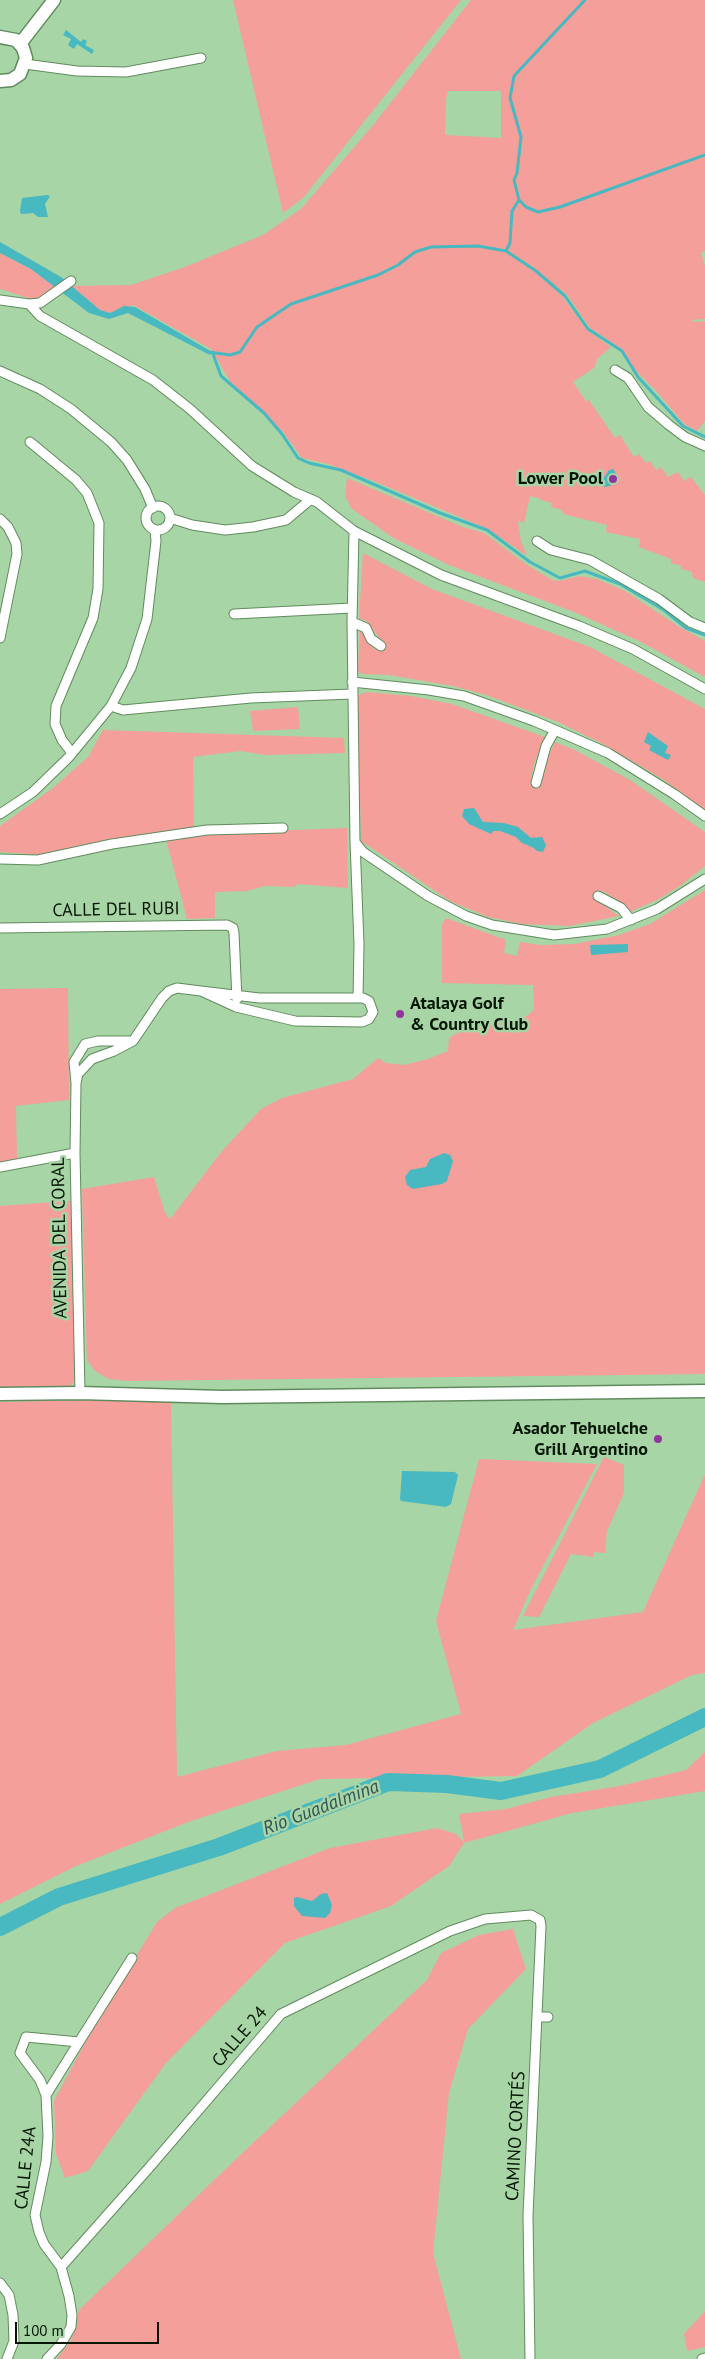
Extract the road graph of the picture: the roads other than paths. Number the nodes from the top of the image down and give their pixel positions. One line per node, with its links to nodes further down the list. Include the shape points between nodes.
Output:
1 (54, 0): 3 (main road)
2 (0, 37): 3 (main road, via 11,38)
3 (20, 44): 5 (main road, via 25,53)
4 (201, 58): 5 (street, via 126,72 77,71)
5 (25, 64): 6 (main road, via 16,78)
6 (0, 81)
7 (71, 281): 9 (street, via 40,303)
8 (0, 300): 9 (street)
9 (29, 304): 14 (street, via 40,316 152,380 190,409 252,466)
10 (615, 370): 13 (street, via 628,378 648,407 662,419 685,437)
11 (0, 372): 15 (street, via 72,409 112,442 127,460)
12 (30, 442): 32 (street, via 76,480 87,493 99,522 98,588 93,618 56,706 55,724)
13 (705, 446)
14 (311, 499): 16 (street, via 286,520 244,528 225,530); 19 (street)
15 (153, 508): 16 (street, via 164,508); 18 (street, via 146,518)
16 (170, 518): 18 (street, via 166,528)
17 (0, 519): 25 (street, via 16,543 17,554)
18 (155, 530): 30 (street, via 147,619 131,668)
19 (354, 531): 21 (street); 28 (street, via 441,575 633,649)
20 (537, 541): 24 (street, via 551,550 590,560)
21 (352, 608): 22 (street); 23 (street)
22 (234, 614)
23 (352, 622): 26 (street, via 366,628 371,639); 27 (street)
24 (705, 628)
25 (0, 638)
26 (381, 646)
27 (352, 682): 29 (street); 31 (street, via 464,696)
28 (705, 689)
29 (352, 694): 30 (street, via 251,698 123,710); 37 (street)
30 (111, 706): 32 (street)
31 (555, 730): 33 (street, via 546,746); 35 (street, via 608,753)
32 (72, 753): 34 (street, via 33,792)
33 (536, 783)
34 (0, 814)
35 (705, 816)
36 (283, 828): 38 (street, via 207,830 112,844 38,860)
37 (355, 842): 41 (street, via 362,852 428,896 466,916 492,925 554,935 607,929); 45 (street)
38 (0, 859)
39 (705, 879): 41 (street, via 657,909)
40 (598, 896): 41 (street, via 621,908)
41 (631, 920)
42 (0, 928): 44 (street, CALLE DEL RUBI, via 220,924 233,928)
43 (202, 991): 44 (street); 46 (street); 47 (street, via 178,988 169,991)
44 (237, 995): 45 (street); 46 (street)
45 (358, 998): 46 (street, via 370,1001 373,1008 372,1016 362,1022 295,1021)
46 (236, 1007)
47 (133, 1041): 48 (street, via 92,1058 78,1074); 48 (street, AVENIDA DEL CORAL, via 84,1044 74,1062)
48 (76, 1083): 49 (street, AVENIDA DEL CORAL)
49 (75, 1153): 50 (street); 52 (street, AVENIDA DEL CORAL)
50 (0, 1167)
51 (705, 1391): 52 (main road, via 222,1397)
52 (80, 1393): 53 (main road)
53 (0, 1394)
54 (536, 1917): 56 (street, CAMINO CORTÉS, via 541,1926); 60 (street, CALLE 24, via 485,1919 450,1931 281,2014)
55 (132, 1958): 58 (street)
56 (538, 2017): 57 (street); 64 (street, CAMINO CORTÉS, via 528,2215)
57 (548, 2017)
58 (79, 2042): 59 (street); 59 (street, CALLE 24A, via 26,2037 20,2053 40,2080)
59 (46, 2095): 60 (street, CALLE 24A, via 46,2162 36,2215 44,2244)
60 (61, 2267): 63 (street, via 69,2296 71,2327)
61 (0, 2283): 62 (street, via 8,2295 12,2315 14,2341)
62 (7, 2359)
63 (47, 2359)
64 (530, 2359)

